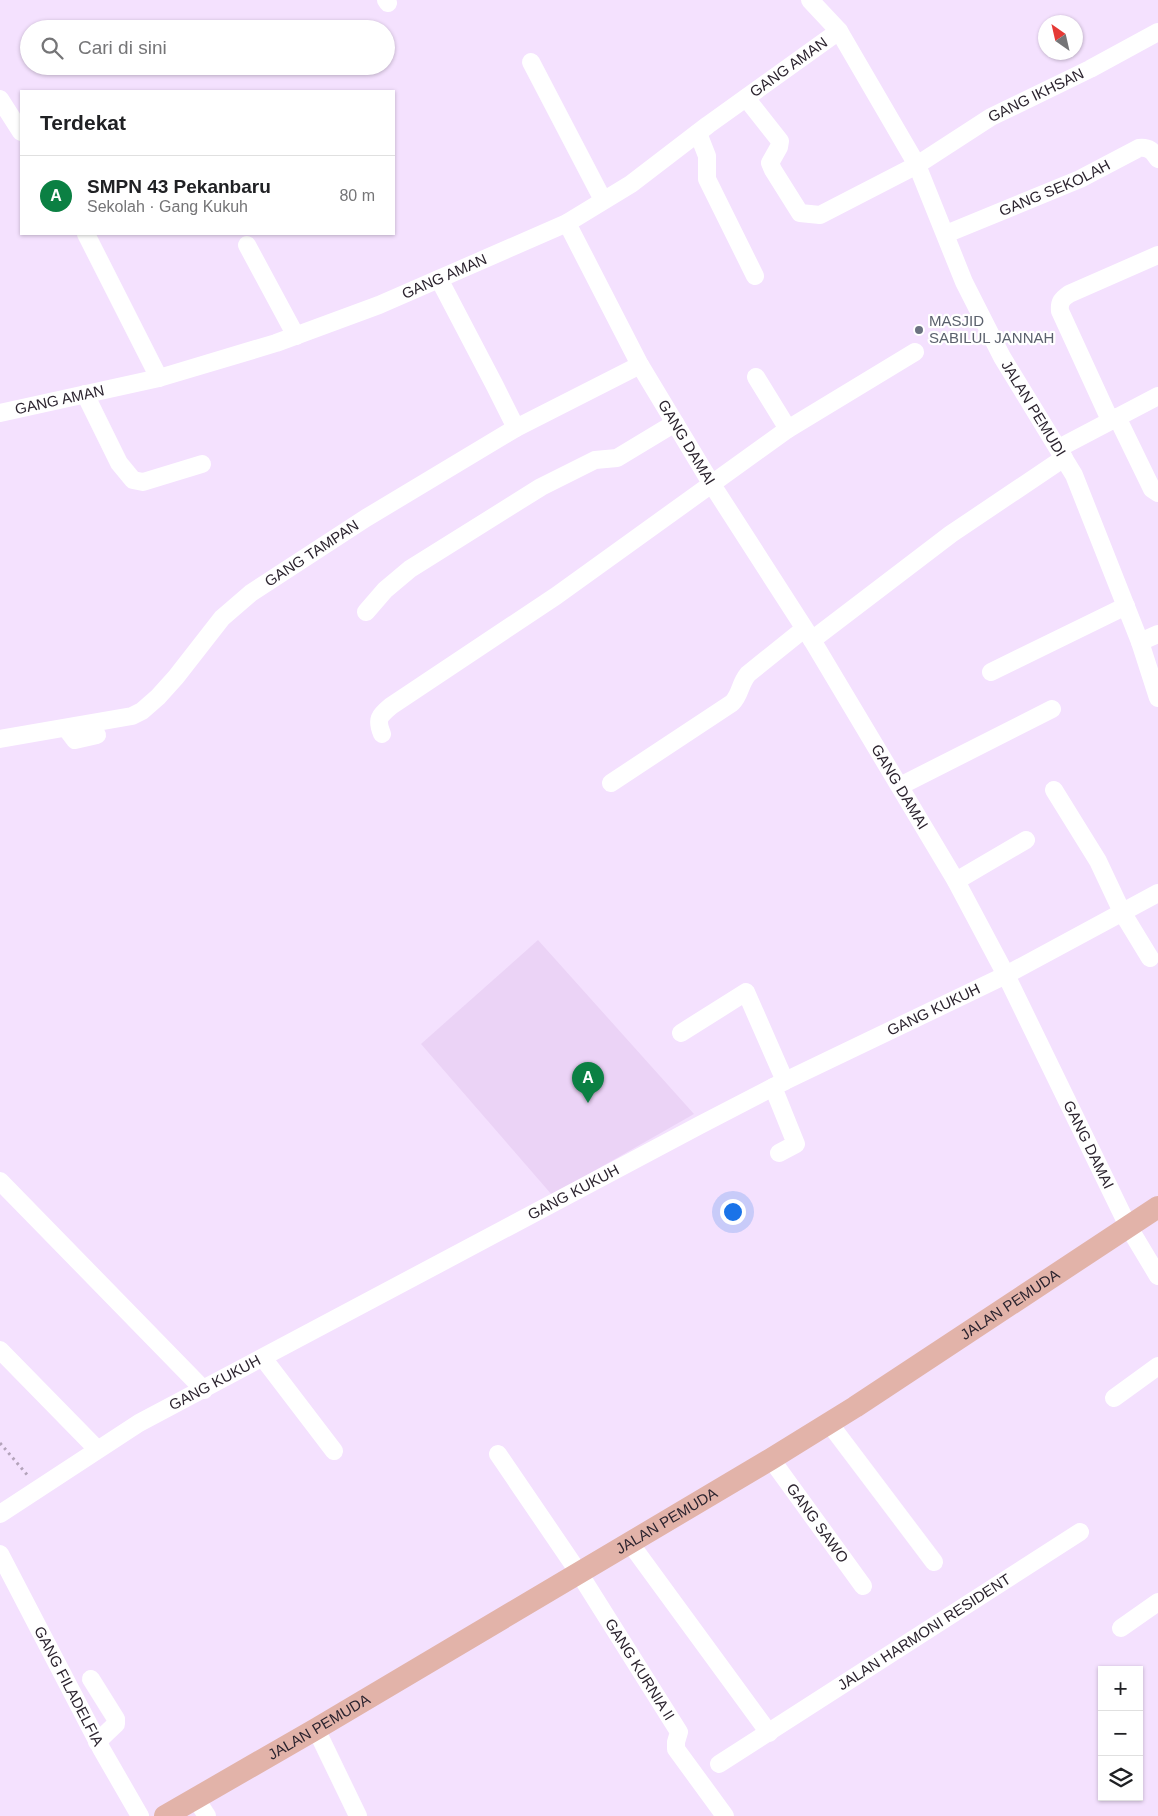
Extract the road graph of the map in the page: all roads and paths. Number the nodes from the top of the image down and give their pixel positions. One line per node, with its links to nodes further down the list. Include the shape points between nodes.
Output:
1 (810, 0): 2 (street, JALAN PEMUDI)
2 (839, 31): 5 (street, GANG AMAN); 10 (street, JALAN PEMUDI)
3 (1158, 32): 10 (street, GANG IKHSAN, via 991,117)
4 (531, 62): 11 (street)
5 (746, 98): 8 (street, GANG AMAN); 10 (street, GANG IKHSAN, via 780,141 770,163 800,213 820,214)
6 (0, 99): 7 (street)
7 (20, 130)
8 (698, 133): 11 (street, GANG AMAN, via 631,184); 17 (street, via 707,156 707,179)
9 (1158, 159): 13 (street, GANG SEKOLAH, via 1146,147 1139,148 1080,179)
10 (917, 165): 13 (street, JALAN PEMUDI)
11 (603, 200): 12 (street, GANG AMAN)
12 (567, 223): 18 (street, GANG AMAN); 21 (street, GANG DAMAI)
13 (946, 234): 31 (street, JALAN PEMUDI, via 964,282 1002,356)
14 (87, 235): 23 (street)
15 (247, 245): 19 (street)
16 (1158, 256): 27 (street, via 1069,294 1059,304 1060,312)
17 (756, 276)
18 (439, 279): 19 (street, GANG AMAN); 29 (street)
19 (296, 336): 23 (street, GANG AMAN)
20 (915, 352): 30 (street)
21 (640, 365): 28 (street, GANG DAMAI); 29 (street, GANG TAMPAN)
22 (756, 377): 30 (street)
23 (159, 378): 24 (street, GANG AMAN)
24 (85, 394): 26 (street, GANG AMAN); 32 (street, via 119,463 132,480 143,482)
25 (1158, 396): 27 (street)
26 (0, 413)
27 (1113, 418): 31 (street); 34 (street, via 1152,489)
28 (675, 423): 33 (street, GANG DAMAI); 36 (street, via 617,458 595,460 541,487 410,569)
29 (516, 428): 43 (street, GANG TAMPAN, via 366,518 251,593 222,618 176,677 142,711 132,716)
30 (788, 430): 33 (street)
31 (1061, 453): 35 (street, JALAN PEMUDI, via 1074,475); 37 (street)
32 (202, 464)
33 (711, 484): 37 (street, GANG DAMAI); 44 (street, via 556,596 391,706 379,719)
34 (1158, 493)
35 (1126, 606): 39 (street, JALAN PEMUDI); 40 (street)
36 (366, 612)
37 (808, 634): 47 (street, via 748,674 732,703); 48 (street, GANG DAMAI)
38 (1158, 634): 39 (street)
39 (1140, 642): 41 (street, JALAN PEMUDI)
40 (991, 672)
41 (1158, 698)
42 (1052, 709): 48 (street)
43 (66, 728): 45 (street, via 75,740); 46 (street, GANG TAMPAN)
44 (382, 734)
45 (97, 735)
46 (0, 739)
47 (611, 783)
48 (900, 786): 51 (street, GANG DAMAI)
49 (1054, 790): 53 (street, via 1098,861)
50 (1026, 840): 51 (street)
51 (956, 881): 55 (street, GANG DAMAI)
52 (1158, 893): 53 (street, GANG KUKUH)
53 (1122, 912): 54 (street); 55 (street, GANG KUKUH)
54 (1150, 958)
55 (1006, 975): 57 (street, GANG KUKUH); 61 (street, GANG DAMAI)
56 (681, 1033): 57 (street, via 746,992)
57 (779, 1084): 58 (street, via 796,1144); 64 (street, GANG KUKUH)
58 (779, 1153)
59 (0, 1181): 66 (street)
60 (1158, 1207): 61 (main road, JALAN PEMUDA)
61 (1128, 1226): 62 (street, GANG DAMAI); 68 (main road, JALAN PEMUDA)
62 (1158, 1276)
63 (0, 1350): 70 (street)
64 (263, 1358): 66 (street, GANG KUKUH); 71 (street)
65 (1158, 1366): 67 (street)
66 (204, 1390): 70 (street, GANG KUKUH)
67 (1114, 1398)
68 (829, 1423): 73 (main road, JALAN PEMUDA); 79 (street)
69 (0, 1443): 74 (path)
70 (97, 1449): 74 (street, GANG KUKUH)
71 (334, 1451)
72 (498, 1454): 80 (street, GANG KURNIA II)
73 (771, 1459): 77 (main road, JALAN PEMUDA); 81 (street, GANG SAWO)
74 (38, 1488): 75 (street, GANG KUKUH)
75 (0, 1514)
76 (1080, 1532): 86 (street, JALAN HARMONI RESIDENT)
77 (630, 1543): 80 (main road, JALAN PEMUDA); 86 (street)
78 (0, 1554): 87 (street, GANG FILADELFIA)
79 (934, 1562)
80 (579, 1573): 85 (main road, JALAN PEMUDA); 93 (street, GANG KURNIA II, via 679,1732 676,1749)
81 (863, 1586)
82 (1158, 1602): 83 (street)
83 (1121, 1628)
84 (91, 1679): 87 (street, via 116,1719 116,1724)
85 (316, 1729): 89 (main road, JALAN PEMUDA); 92 (street)
86 (769, 1733): 88 (street, JALAN HARMONI RESIDENT)
87 (98, 1742): 90 (street, GANG FILADELFIA)
88 (719, 1764)
89 (202, 1808): 91 (main road, JALAN PEMUDA)
90 (140, 1816)
91 (165, 1816)
92 (358, 1816)
93 (725, 1816)

